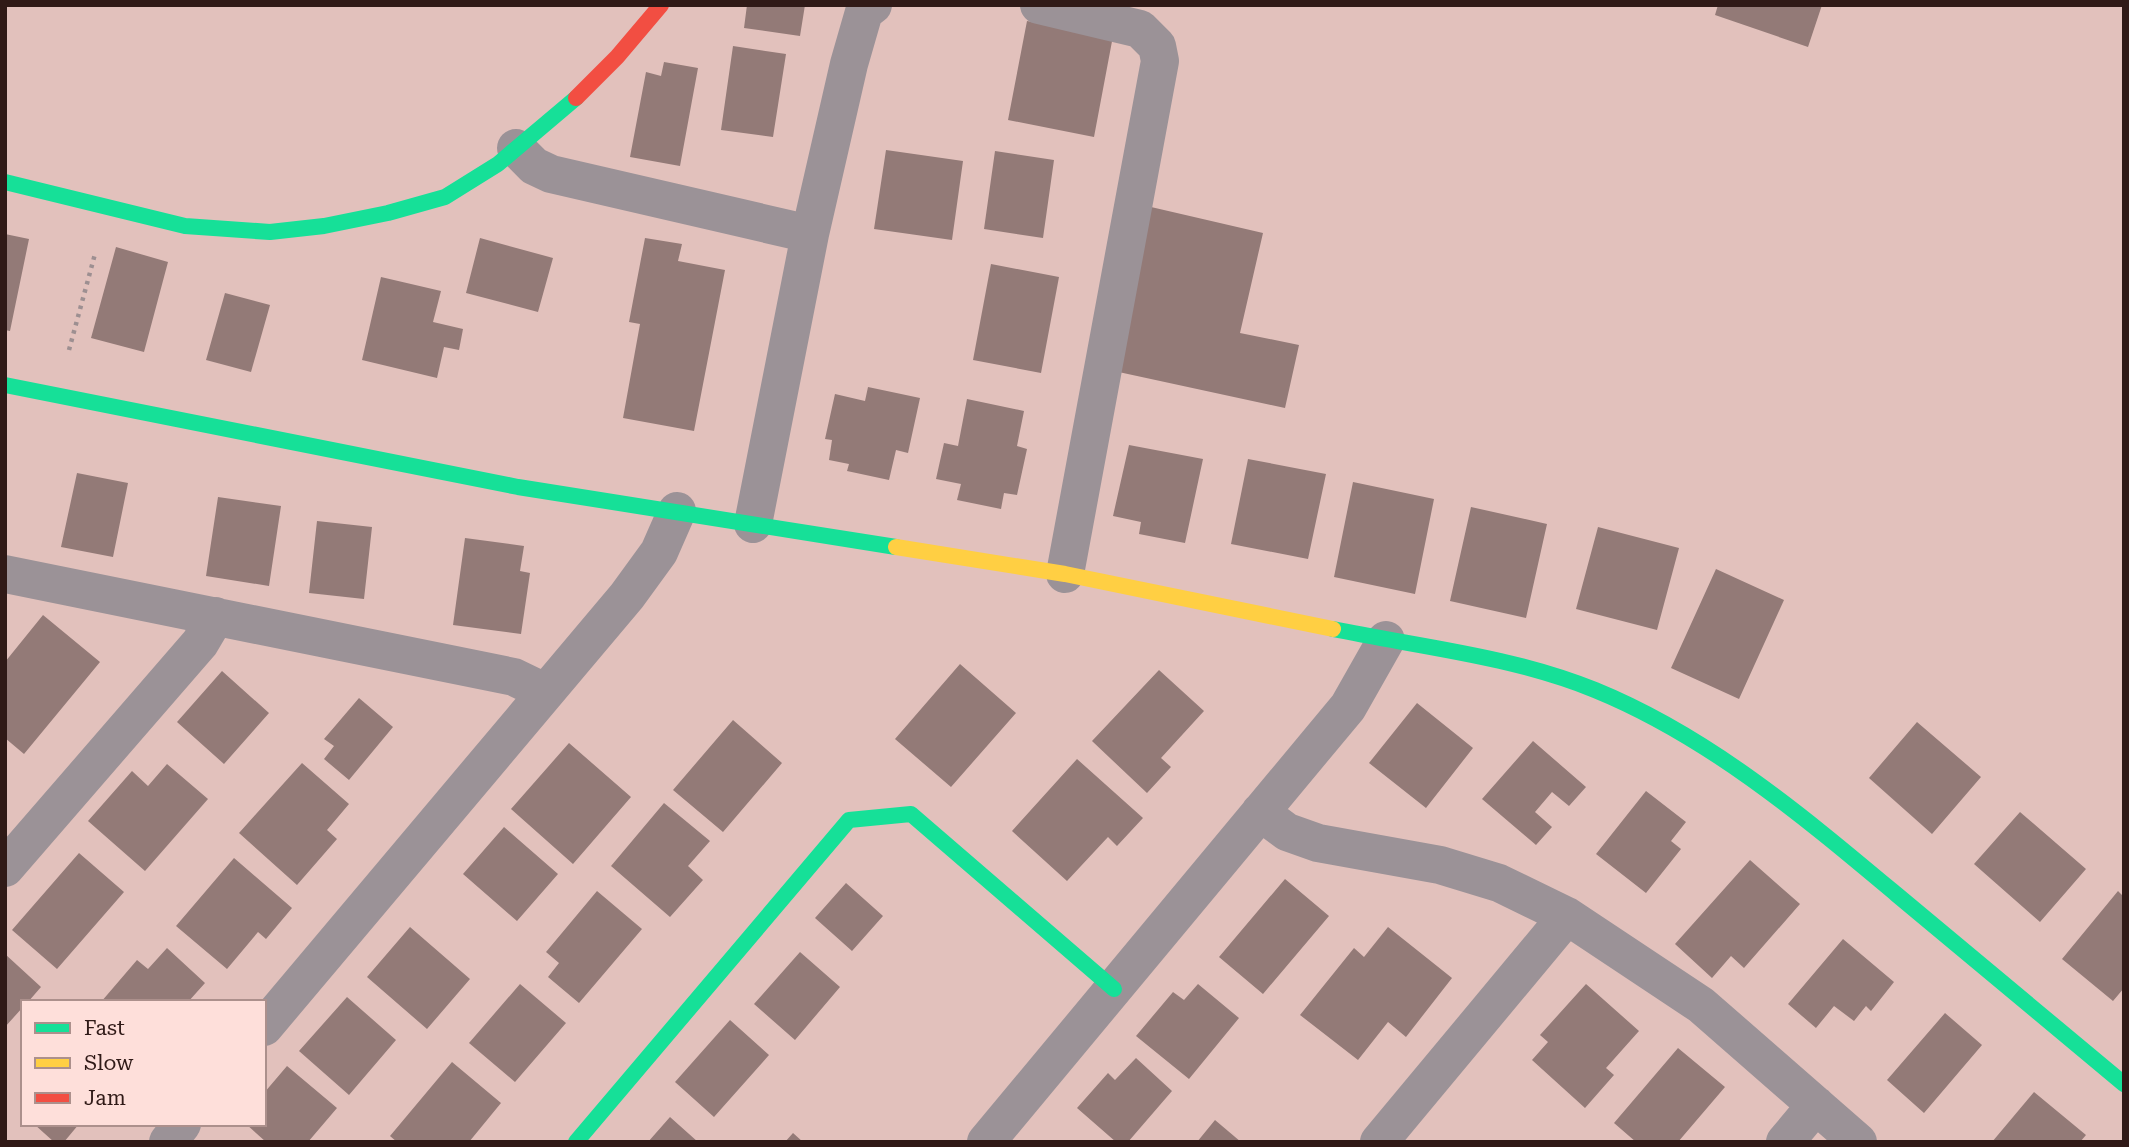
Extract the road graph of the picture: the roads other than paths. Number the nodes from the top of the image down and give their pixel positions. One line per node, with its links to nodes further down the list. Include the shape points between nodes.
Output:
1 (662, 5): 4 (street, via 592,82)
2 (873, 5): 6 (street, via 864,12 849,64)
3 (1038, 5): 11 (street, via 1140,29 1157,46 1160,61)
4 (516, 148): 5 (street, via 444,197 324,226 270,232 185,226); 6 (street, via 534,166 551,174)
5 (5, 182)
6 (810, 234): 9 (street)
7 (5, 385): 8 (street, via 518,487)
8 (677, 511): 9 (street); 14 (street, via 659,552)
9 (753, 524): 11 (street)
10 (5, 574): 12 (street)
11 (1066, 574): 13 (street)
12 (216, 616): 14 (street, via 514,677); 16 (street, via 200,643)
13 (1386, 640): 15 (street, via 1348,706); 20 (street, via 1426,644 1570,680 1652,716 1768,790)
14 (545, 692): 19 (street)
15 (1260, 812): 17 (street, via 1287,832 1318,843 1440,865 1499,883); 18 (street)
16 (5, 868)
17 (1567, 916): 21 (street, via 1701,1005); 26 (street)
18 (1114, 989): 24 (street, via 911,814 849,820); 25 (street)
19 (266, 1025)
20 (2124, 1084)
21 (1816, 1105): 27 (street); 28 (street)
22 (181, 1126): 23 (street)
23 (168, 1142)
24 (576, 1142)
25 (986, 1142)
26 (1380, 1142)
27 (1786, 1142)
28 (1858, 1142)

